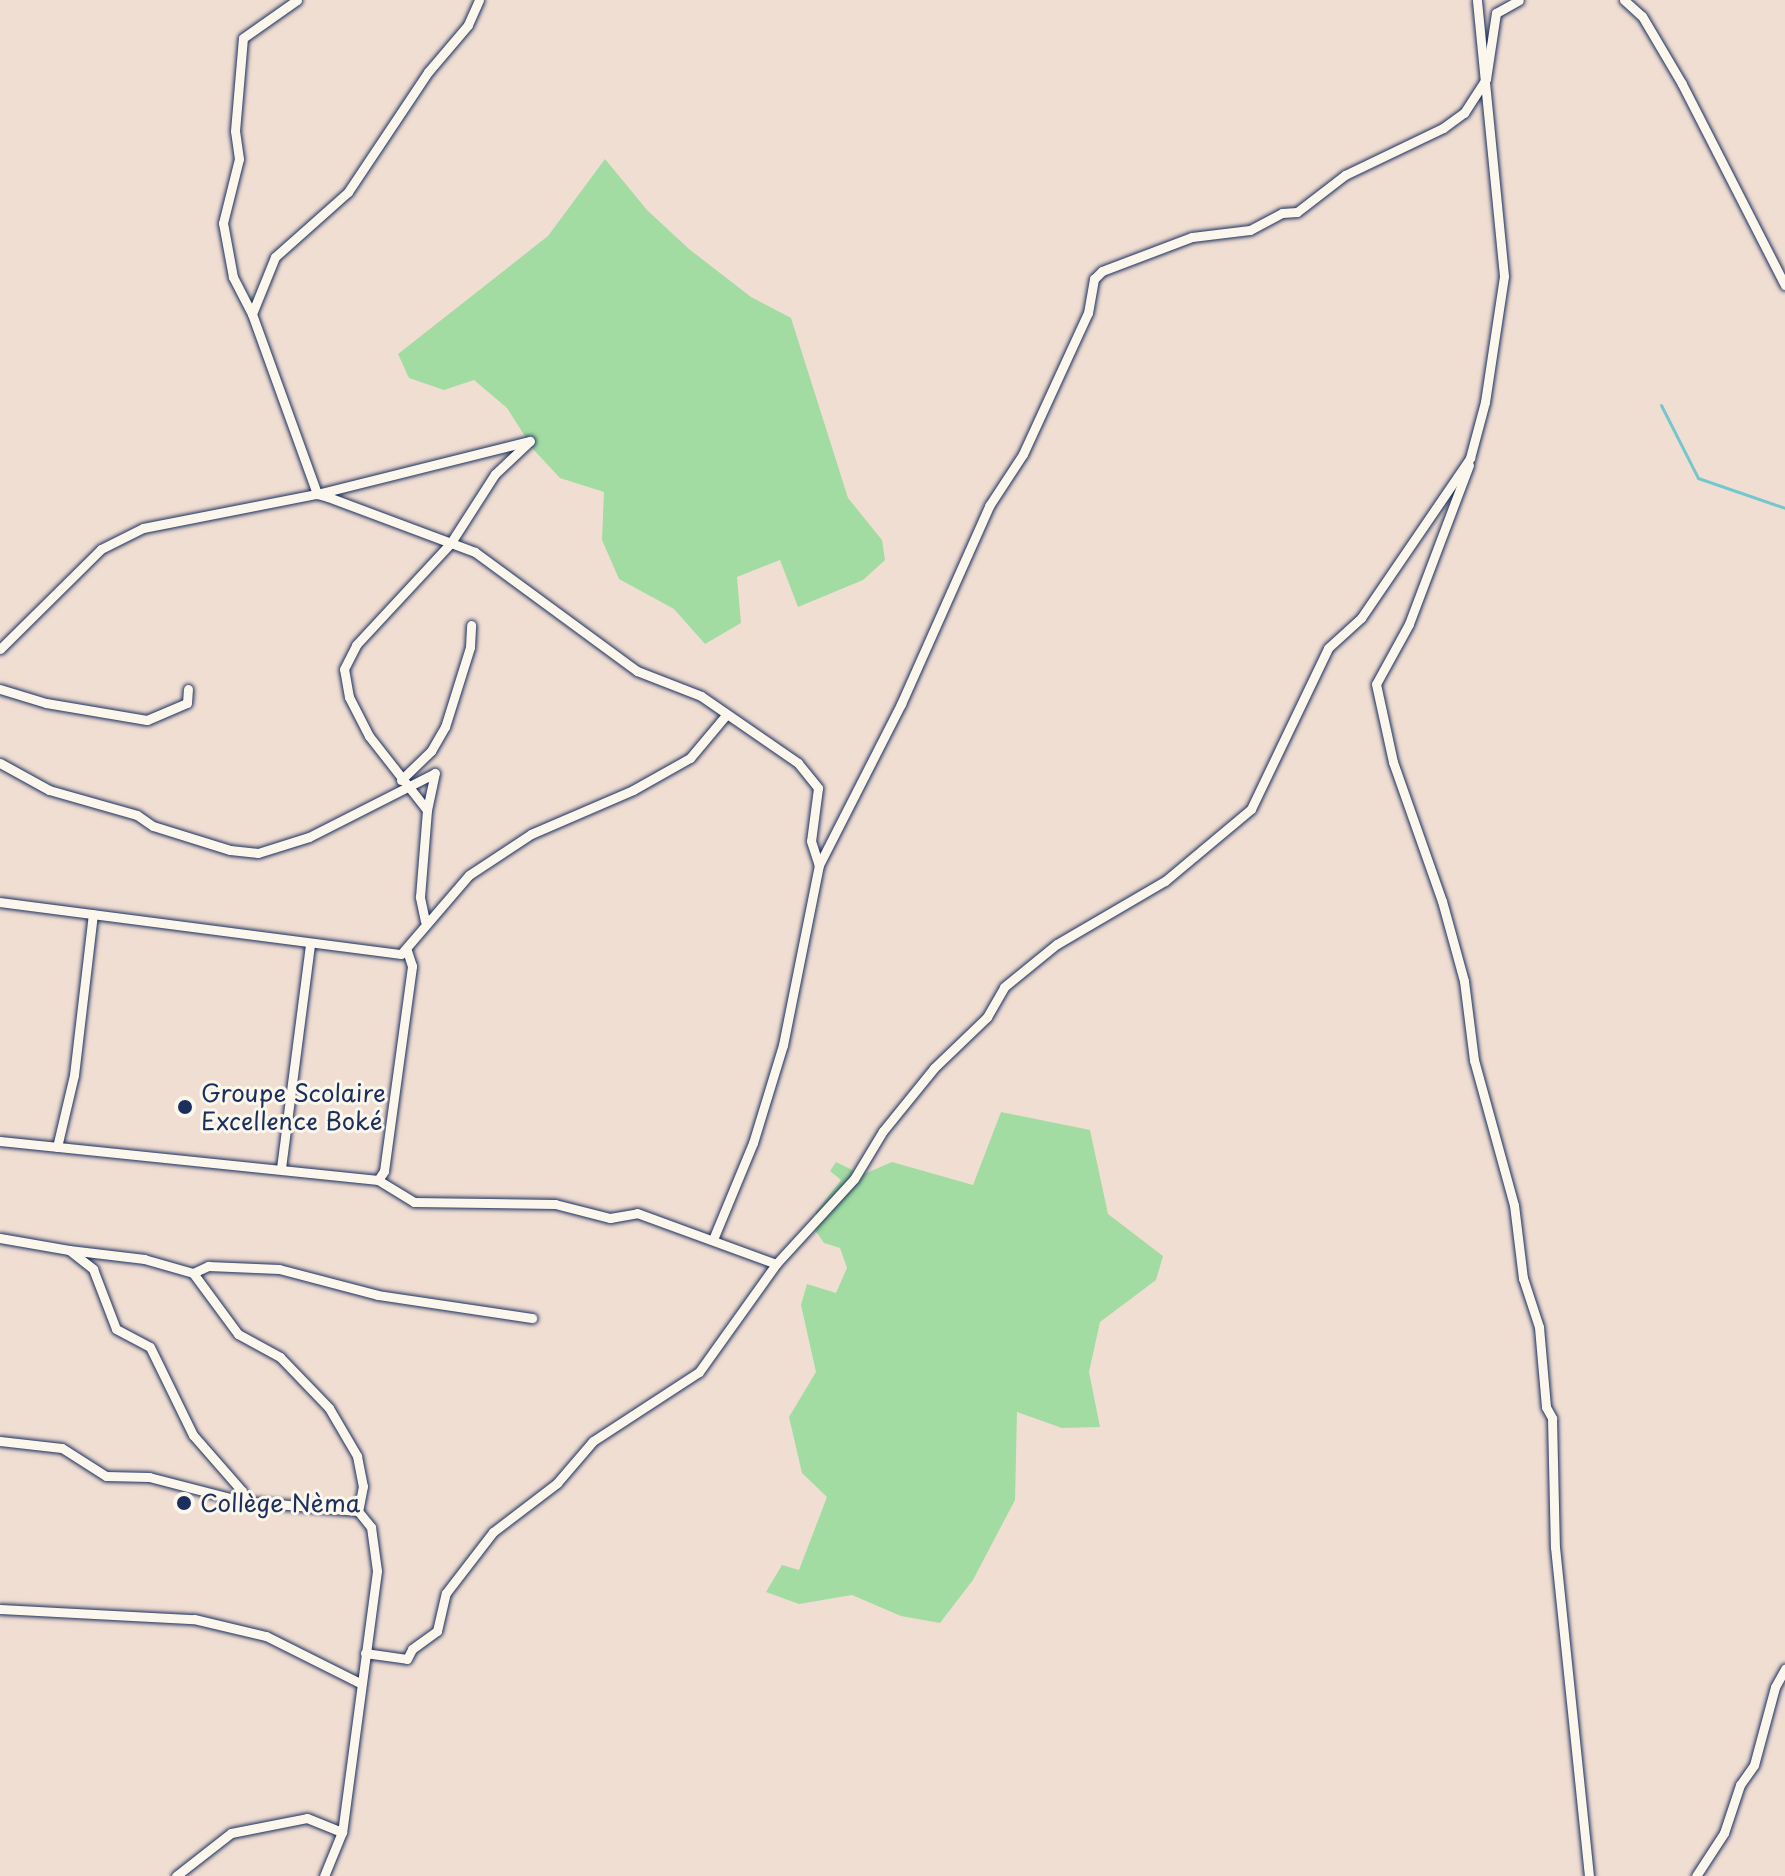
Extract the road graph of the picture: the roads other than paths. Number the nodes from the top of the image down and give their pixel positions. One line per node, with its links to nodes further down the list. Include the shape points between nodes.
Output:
1 (297, 0): 8 (street, via 243,38 235,131 239,159 223,223 233,277)
2 (479, 0): 8 (street, via 468,25 428,72 348,192 275,257)
3 (1477, 0): 6 (street)
4 (1519, 0): 6 (street, via 1496,13)
5 (1624, 0): 7 (street, via 1642,16 1682,84)
6 (1486, 79): 9 (street, via 1504,276 1485,402); 20 (street, via 1464,113 1443,128 1345,175 1297,212 1282,213 1250,230 1192,237 1102,271 1094,279 1088,313 1023,454 989,506 901,704)
7 (1785, 285)
8 (252, 314): 10 (street)
9 (1470, 458): 33 (street, via 1361,618 1328,648 1240,822 1195,851 1165,881 1057,944 1004,987 987,1017 934,1068 883,1131 854,1179); 46 (street, via 1459,500 1409,624 1376,684 1393,762 1464,981 1474,1060 1514,1205 1523,1278 1539,1327 1546,1407 1552,1418 1555,1547)
10 (317, 494): 11 (street); 11 (street, via 530,441 495,474); 13 (street, via 143,528 101,549)
11 (450, 544): 16 (street, via 475,552 514,577 637,671 701,696); 18 (street, via 356,645 344,669 349,697)
12 (471, 625): 18 (street, via 470,647 445,727)
13 (0, 649)
14 (0, 689): 15 (street, via 46,703 147,720 187,703)
15 (188, 689)
16 (726, 715): 20 (street, via 798,763 818,788 811,841); 23 (street, via 690,758 633,790 531,834 469,875)
17 (0, 763): 18 (street, via 49,790 247,852 284,849)
18 (403, 783): 19 (street); 19 (street, via 435,773)
19 (427, 810): 23 (street, via 420,897)
20 (819, 865): 30 (street, via 783,1045 753,1143)
21 (0, 902): 22 (street)
22 (93, 914): 24 (street); 27 (street, via 74,1075)
23 (425, 921): 25 (street)
24 (310, 944): 25 (street); 28 (street)
25 (407, 951): 29 (street, via 412,966 384,1171)
26 (0, 1141): 27 (street)
27 (57, 1147): 28 (street)
28 (281, 1168): 29 (street)
29 (378, 1180): 30 (street, via 414,1202 555,1204 610,1218 637,1213)
30 (714, 1237): 33 (street)
31 (0, 1238): 32 (street)
32 (69, 1250): 34 (street, via 144,1259); 37 (street, via 93,1269 116,1329 150,1347 193,1435 242,1491)
33 (776, 1264): 40 (street, via 699,1372 593,1441 557,1483 493,1532 446,1593 437,1631 407,1659)
34 (193, 1273): 35 (street, via 208,1266 279,1269 378,1295); 38 (street, via 238,1334 280,1357 329,1408 357,1456 363,1486)
35 (532, 1318)
36 (0, 1441): 37 (street, via 62,1448 106,1476 149,1477)
37 (242, 1501): 38 (street)
38 (358, 1511): 40 (street, via 371,1527 369,1540 378,1556)
39 (0, 1609): 42 (street, via 194,1619 266,1636)
40 (365, 1653): 42 (street)
41 (1785, 1669): 47 (street, via 1754,1765 1740,1785 1724,1833)
42 (360, 1683): 43 (street)
43 (342, 1832): 44 (street, via 307,1818 231,1833); 45 (street)
44 (176, 1876)
45 (324, 1876)
46 (1589, 1876)
47 (1696, 1876)

